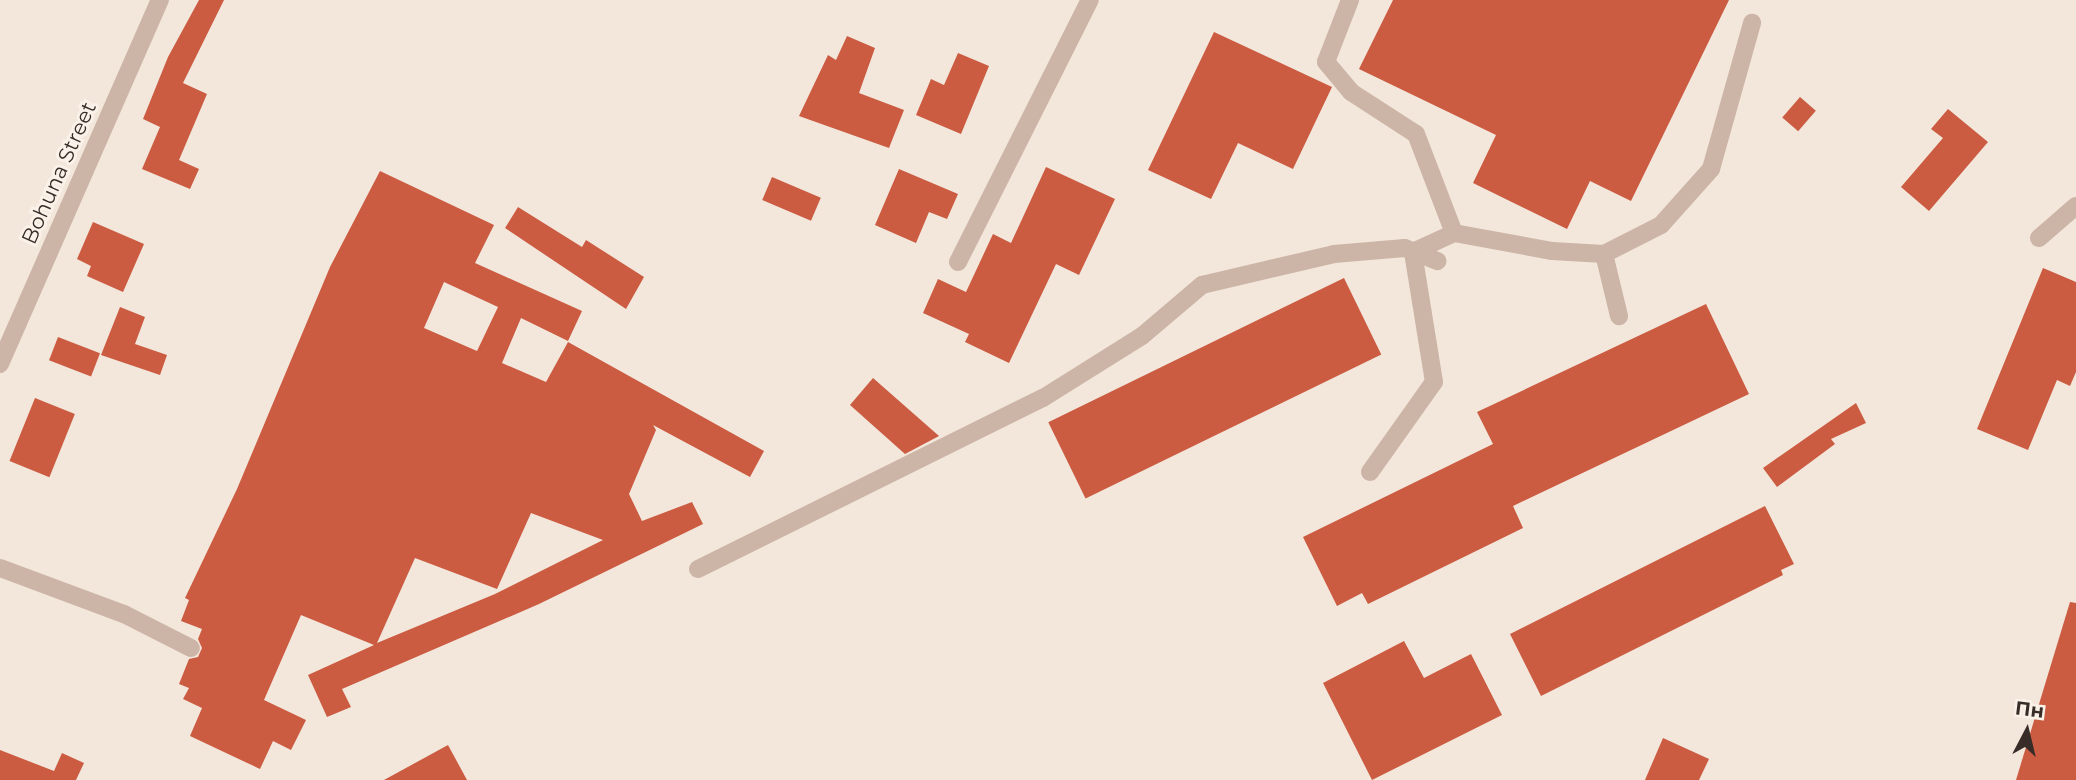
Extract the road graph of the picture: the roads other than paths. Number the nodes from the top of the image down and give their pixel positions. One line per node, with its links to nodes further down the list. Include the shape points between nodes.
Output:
1 (160, 0): 13 (street, Bohuna Street)
2 (1090, 0): 11 (street)
3 (1350, 0): 6 (street, via 1326,62 1350,92 1416,134)
4 (1752, 23): 9 (street, via 1711,169 1661,225)
5 (2076, 206): 7 (street)
6 (1454, 233): 8 (street); 9 (street, via 1552,251)
7 (2039, 238)
8 (1413, 251): 10 (street); 14 (street, via 1434,382); 16 (street, via 1334,254 1202,285 1142,336 1043,398)
9 (1604, 254): 12 (street)
10 (1438, 261)
11 (958, 262)
12 (1619, 316)
13 (0, 364)
14 (1370, 472)
15 (0, 568): 17 (street, via 124,614)
16 (698, 569)
17 (191, 648)

